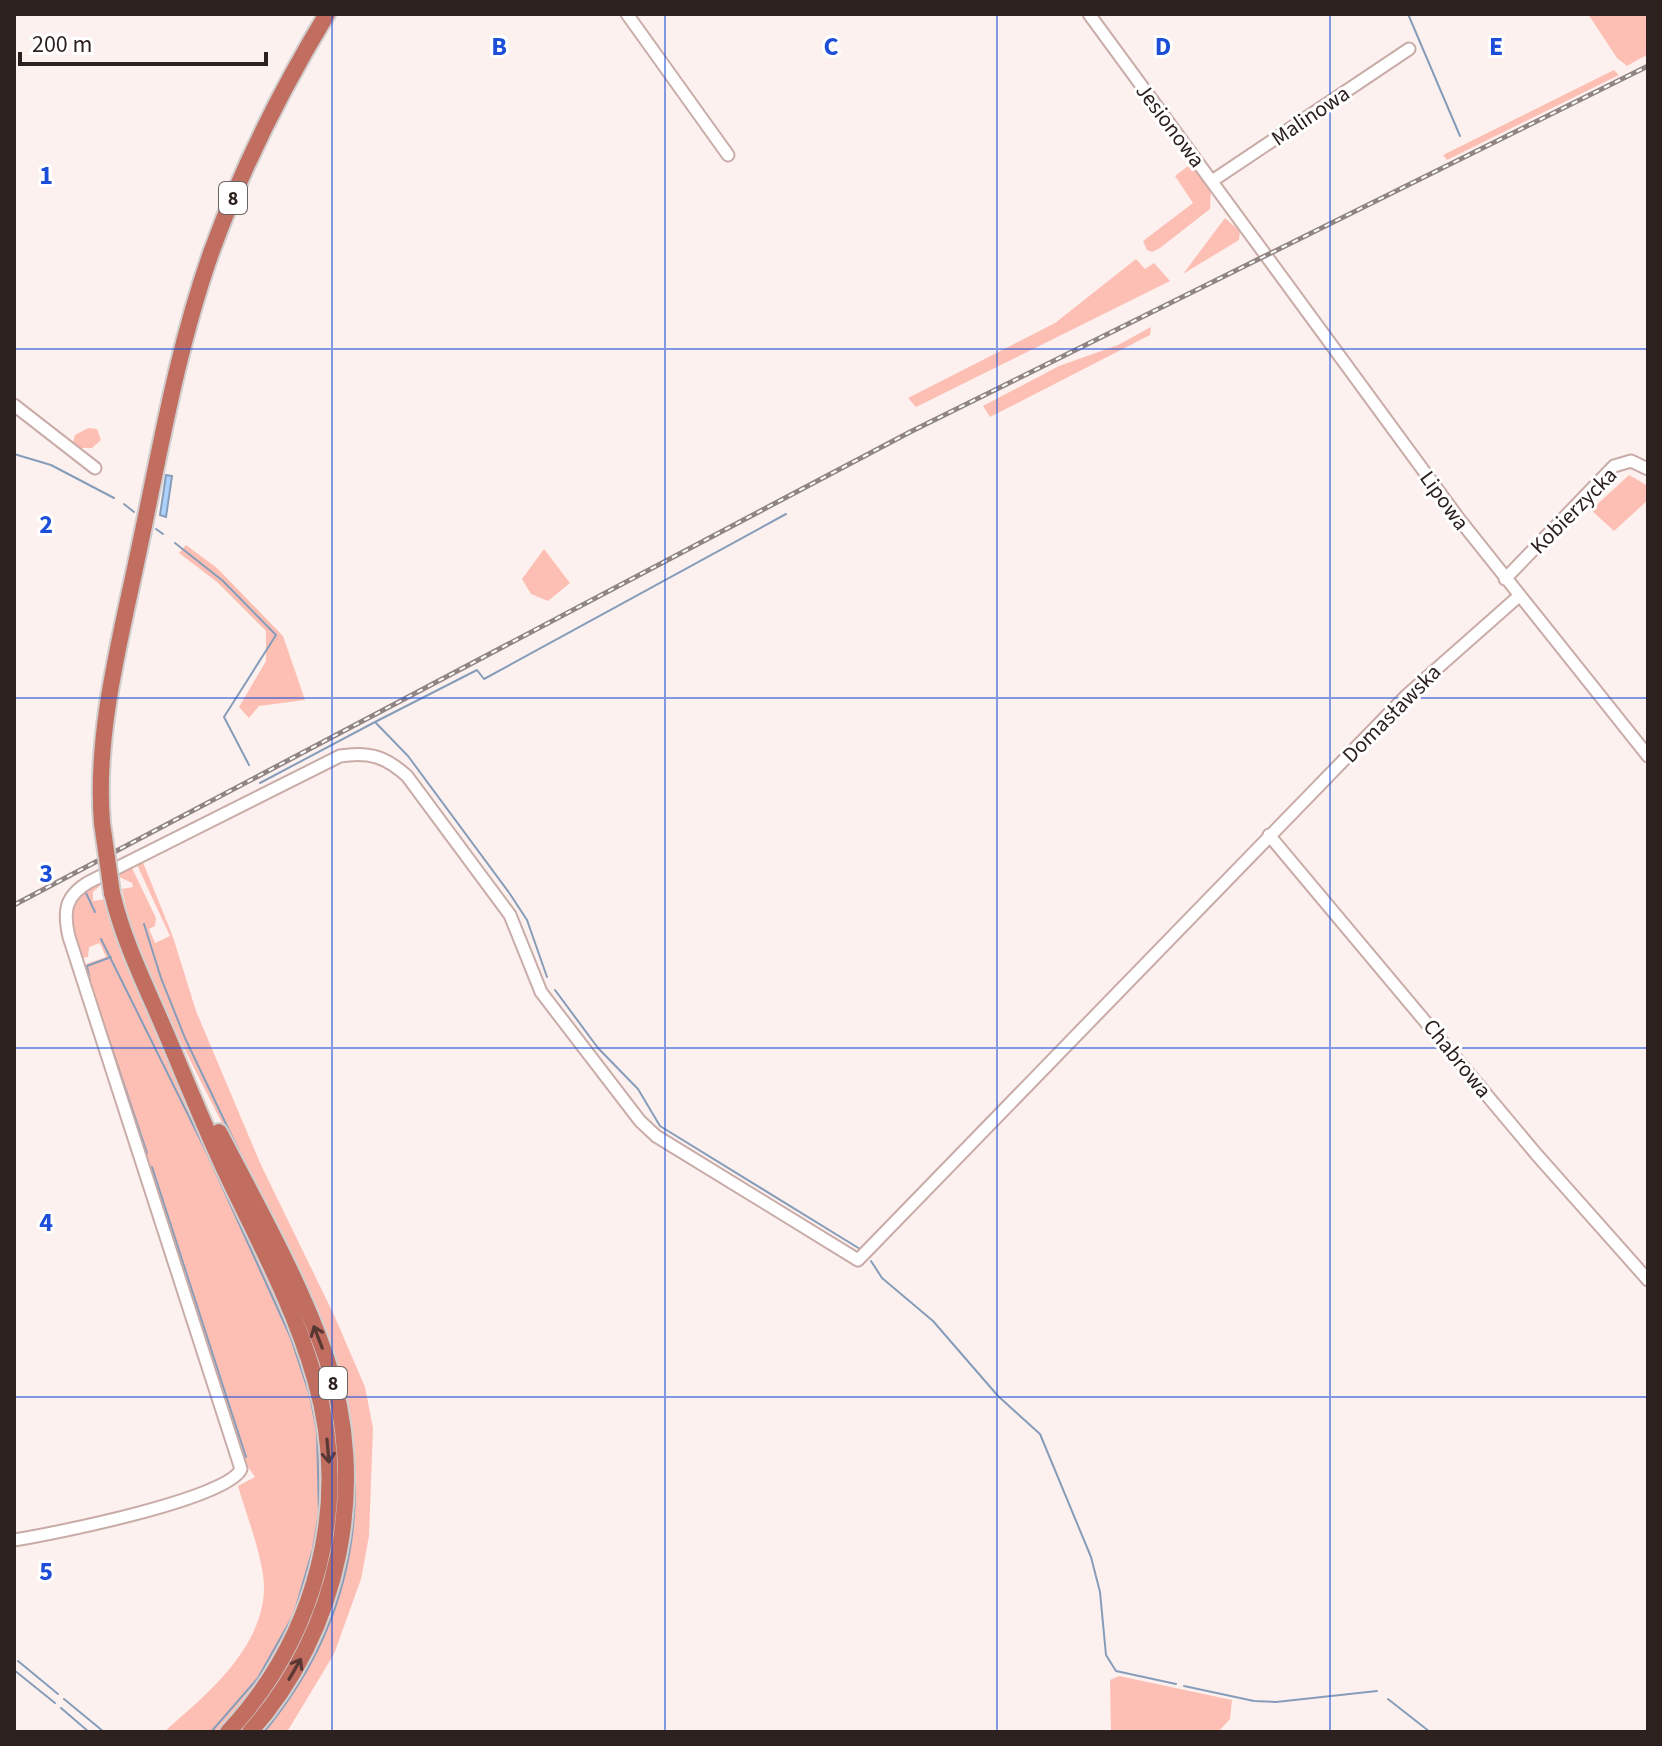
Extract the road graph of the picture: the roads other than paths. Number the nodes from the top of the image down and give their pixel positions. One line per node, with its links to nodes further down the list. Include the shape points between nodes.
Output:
1 (327, 14): 15 (highway, 8, bridge, via 250,158 211,253 187,330 109,705 101,772 112,893 131,956)
2 (627, 14): 5 (street)
3 (1089, 14): 6 (street, Jesionowa)
4 (1409, 49): 6 (street, Malinowa)
5 (728, 155)
6 (1212, 181): 7 (street, Jesionowa)
7 (1252, 236): 11 (street, Lipowa)
8 (14, 405): 9 (street)
9 (95, 468)
10 (1648, 469): 11 (street, Kobierzycka, via 1631,461 1614,466)
11 (1505, 579): 12 (street, Lipowa)
12 (1519, 596): 13 (street, Lipowa); 14 (street, Domasławska, via 1407,695)
13 (1648, 756)
14 (1269, 835): 16 (street, Chabrowa); 17 (street, Domasławska, via 858,1260 656,1136 640,1121 541,992 510,915 407,776 386,759 371,754 340,756 110,870 70,897 65,907 69,937 241,1469 233,1481 208,1491 88,1526)
15 (172, 1047): 18 (highway, 8, one-way to 18, via 298,1328 324,1414 329,1458 326,1533 309,1602 275,1672); 19 (highway, 8, one-way to 15, via 299,1662 331,1586 345,1497 342,1425 327,1360 293,1278)
16 (1648, 1280)
17 (14, 1540)
18 (228, 1732)
19 (250, 1732)

